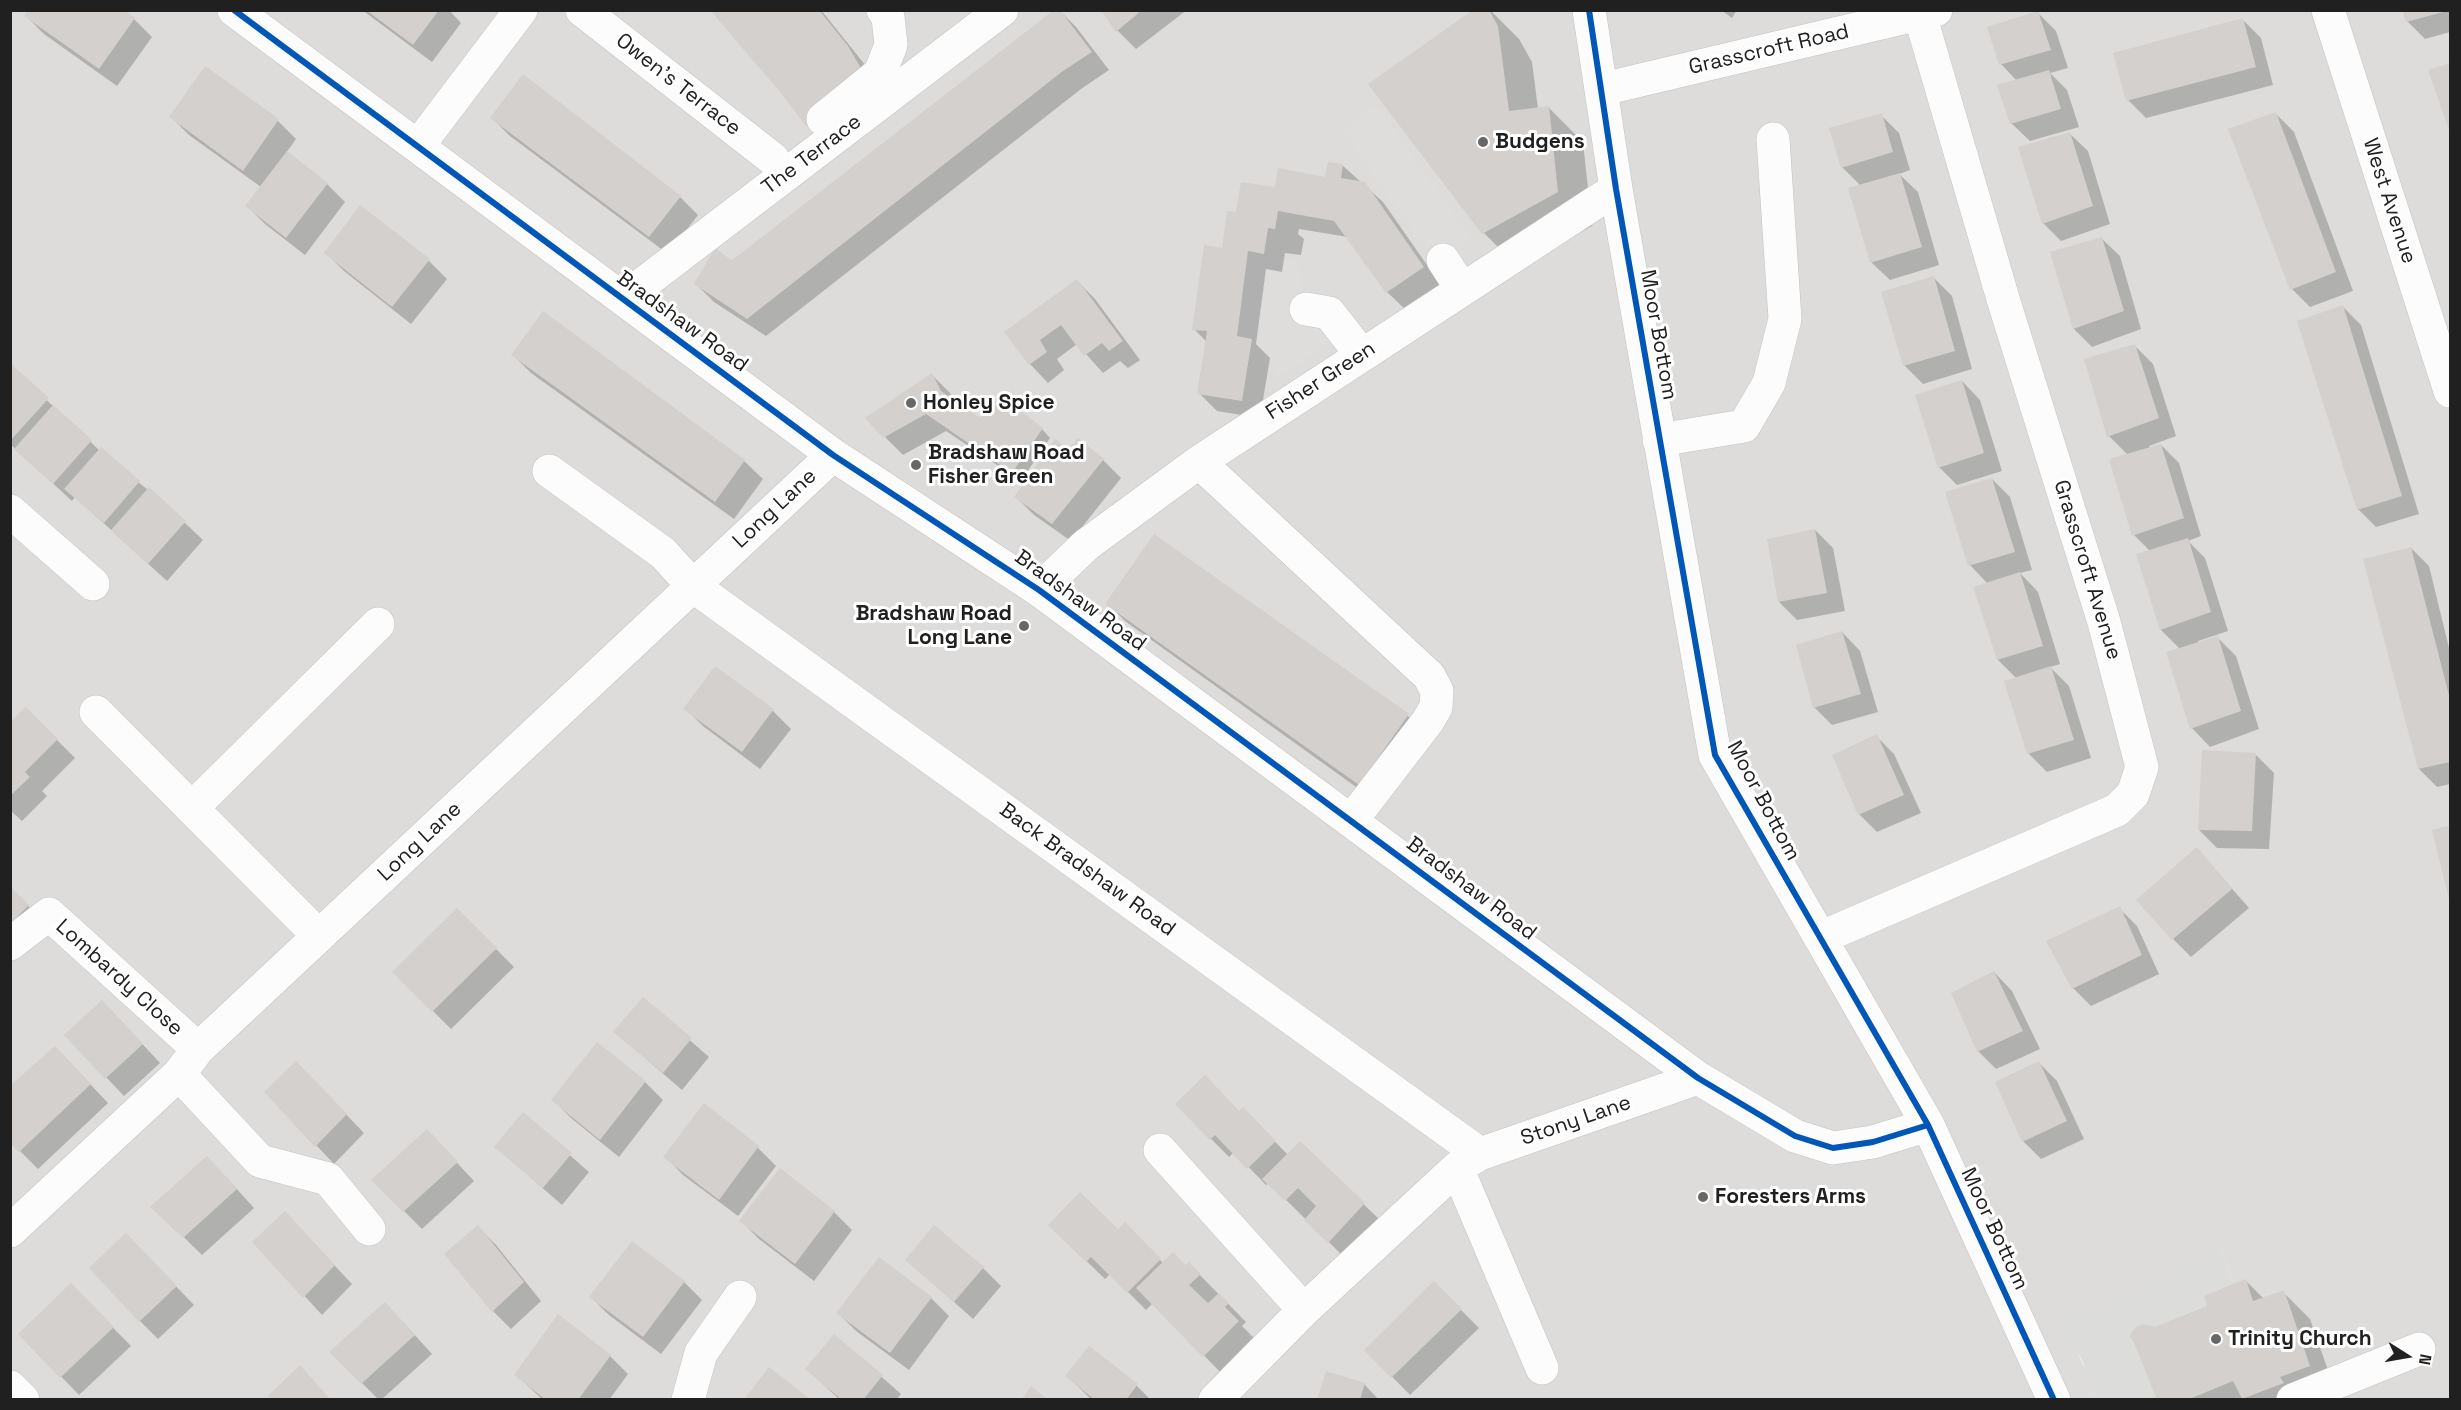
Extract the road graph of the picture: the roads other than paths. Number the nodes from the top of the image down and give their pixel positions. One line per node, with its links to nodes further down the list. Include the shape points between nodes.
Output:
1 (234, 10): 11 (street, Bradshaw Road)
2 (521, 10): 11 (street)
3 (582, 10): 12 (street, Owen's Terrace)
4 (883, 10): 12 (street, via 888,17 891,45 880,73)
5 (1002, 10): 16 (street, The Terrace)
6 (1590, 10): 9 (street, Moor Bottom)
7 (2328, 10): 19 (street, West Avenue)
8 (1928, 13): 9 (street, Grasscroft Road); 33 (street, Grasscroft Avenue, via 2004,302 2104,622 2142,767 2133,794 2117,810)
9 (1603, 89): 13 (street, Moor Bottom)
10 (1773, 139): 20 (street, via 1785,319 1769,383 1744,426)
11 (418, 146): 16 (street, Bradshaw Road)
12 (773, 159): 16 (street)
13 (1616, 189): 15 (street, Fisher Green); 20 (street, Moor Bottom)
14 (1443, 260): 15 (street)
15 (1462, 289): 18 (street, Fisher Green)
16 (613, 292): 21 (street, Bradshaw Road)
17 (1306, 309): 18 (street, via 1329,313)
18 (1362, 355): 22 (street, Fisher Green)
19 (2451, 391)
20 (1659, 440): 33 (street, Moor Bottom, via 1715,755)
21 (833, 455): 26 (street, Long Lane); 27 (street, Bradshaw Road)
22 (1199, 462): 27 (street, Fisher Green, via 1086,545); 31 (street, via 1429,676 1437,691 1436,707 1428,721)
23 (549, 471): 26 (street, Back Bradshaw Road, via 663,553)
24 (10, 511): 25 (street)
25 (93, 584)
26 (693, 586): 32 (street, Long Lane); 39 (street, Back Bradshaw Road)
27 (1039, 590): 31 (street, Bradshaw Road)
28 (378, 624): 30 (street)
29 (96, 712): 30 (street)
30 (192, 808): 32 (street)
31 (1351, 821): 36 (street, Bradshaw Road)
32 (319, 936): 35 (street, Long Lane)
33 (1820, 938): 37 (street, Moor Bottom)
34 (10, 944): 35 (street, Lombardy Close, via 49,915)
35 (188, 1062): 40 (street, via 260,1161 328,1179); 41 (street, Long Lane)
36 (1698, 1078): 37 (street, Bradshaw Road, via 1795,1136 1833,1148 1873,1142); 39 (street, Stony Lane)
37 (1928, 1125): 50 (street, Moor Bottom)
38 (1160, 1150): 43 (street)
39 (1468, 1161): 43 (street, Stony Lane); 45 (street)
40 (369, 1229)
41 (10, 1231)
42 (740, 1297): 48 (street, via 701,1353)
43 (1304, 1310): 49 (street, Stony Lane)
44 (2419, 1349): 51 (street)
45 (1542, 1368)
46 (10, 1387): 47 (street)
47 (23, 1400)
48 (688, 1400)
49 (1215, 1400)
50 (2054, 1400)
51 (2293, 1400)

